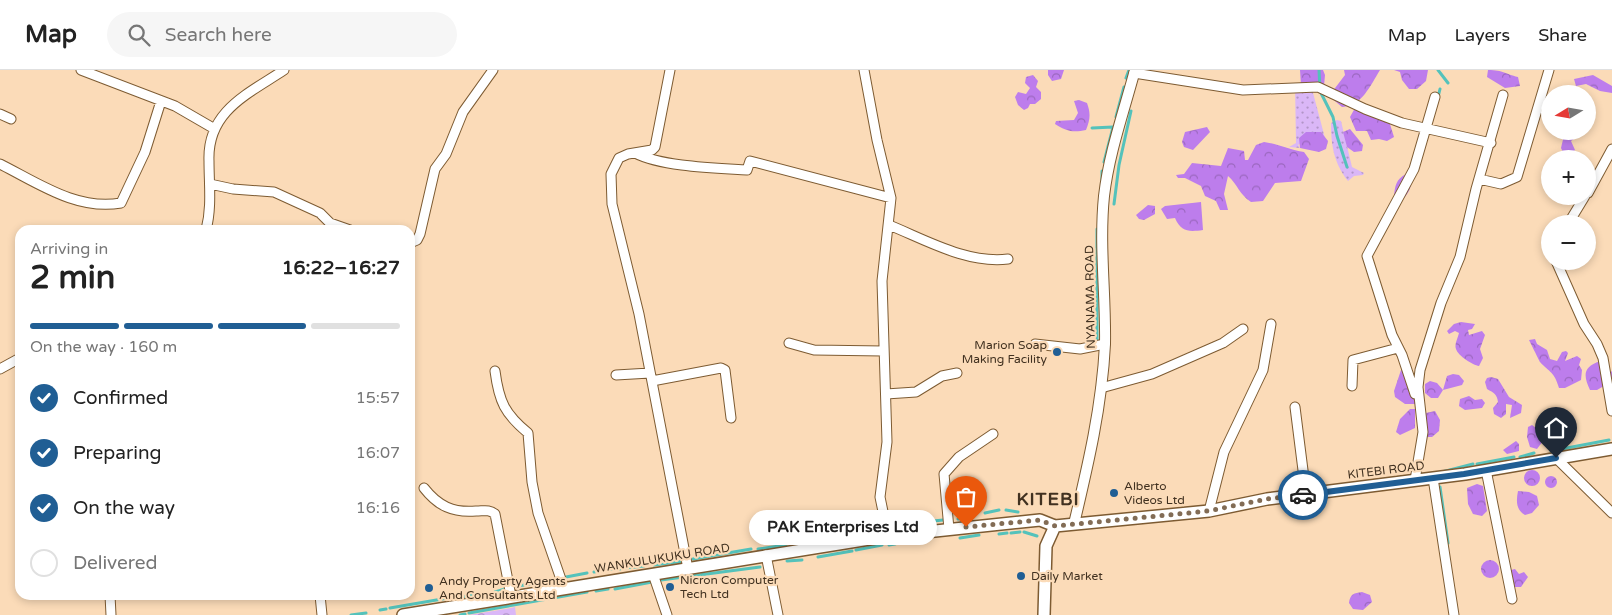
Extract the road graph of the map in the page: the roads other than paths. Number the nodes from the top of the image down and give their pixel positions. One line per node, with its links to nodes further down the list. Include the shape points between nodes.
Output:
1 (81, 70): 10 (street)
2 (284, 70): 13 (street, via 249,90)
3 (493, 70): 26 (street, via 459,119 451,144 432,178 420,234)
4 (670, 70): 17 (street, via 655,147)
5 (864, 70): 22 (street)
6 (1549, 70): 20 (street, via 1517,177 1501,184)
7 (1135, 72): 14 (street, via 1243,90 1318,87 1365,109); 33 (street, NYANAMA ROAD, via 1105,194 1102,257)
8 (1503, 95): 15 (street)
9 (1435, 97): 14 (street)
10 (161, 101): 13 (street); 18 (street, via 145,152 121,203 104,206 81,203)
11 (0, 114): 12 (street)
12 (11, 118)
13 (214, 128): 21 (street, via 209,153)
14 (1426, 128): 15 (street); 34 (street, via 1414,169 1367,256)
15 (1491, 143): 20 (street)
16 (1612, 149): 19 (street)
17 (634, 153): 22 (street, via 646,158 715,168 747,170 750,161); 41 (street, via 619,158 615,163 610,190)
18 (0, 164)
19 (1596, 178)
20 (1479, 179): 45 (street, via 1460,257 1441,303 1420,370)
21 (210, 184): 23 (street); 24 (street, via 274,192 320,213)
22 (891, 198): 25 (street)
23 (206, 225)
24 (328, 225)
25 (889, 225): 27 (street, via 941,248 991,261); 35 (street, via 882,281)
26 (415, 241)
27 (1008, 259)
28 (1560, 270): 47 (street, via 1581,319 1597,344)
29 (1271, 324): 57 (street, via 1263,370 1224,452)
30 (1243, 329): 43 (street, via 1223,343 1152,374)
31 (788, 343): 35 (street, via 814,350)
32 (1035, 344): 33 (street, via 1080,349)
33 (1105, 344): 43 (street, NYANAMA ROAD)
34 (1398, 348): 42 (street, via 1353,360); 45 (street)
35 (883, 351): 44 (street)
36 (15, 361): 37 (street)
37 (0, 369)
38 (494, 372): 66 (street, via 506,411 528,433 538,513)
39 (957, 373): 44 (street, via 942,376 916,392)
40 (616, 375): 41 (street)
41 (651, 377): 48 (street, via 725,370); 64 (street)
42 (1352, 386)
43 (1100, 388): 59 (street, NYANAMA ROAD, via 1097,424)
44 (886, 394): 62 (street, via 887,442 880,497)
45 (1419, 406): 54 (street, via 1423,432)
46 (1295, 407): 56 (street)
47 (1612, 411)
48 (731, 418)
49 (993, 434): 61 (street, via 958,457 944,474)
50 (1612, 449): 51 (main road, KITEBI ROAD)
51 (1556, 458): 52 (main road, KITEBI ROAD); 58 (street)
52 (1486, 470): 53 (main road, KITEBI ROAD); 68 (street)
53 (1433, 478): 54 (main road, KITEBI ROAD); 77 (street)
54 (1415, 480): 56 (main road, KITEBI ROAD)
55 (424, 488): 67 (street, via 435,501 450,509 488,510 495,514)
56 (1306, 494): 57 (main road, KITEBI ROAD)
57 (1208, 511): 59 (main road, KITEBI ROAD)
58 (1612, 513)
59 (1074, 524): 60 (main road, WANKULUKUKU ROAD)
60 (1055, 526): 61 (main road, WANKULUKUKU ROAD, via 1040,520); 76 (main road, via 1046,546)
61 (949, 529): 62 (main road, WANKULUKUKU ROAD)
62 (888, 536): 63 (main road, WANKULUKUKU ROAD)
63 (766, 555): 64 (main road, WANKULUKUKU ROAD); 75 (street)
64 (688, 568): 65 (main road, WANKULUKUKU ROAD)
65 (653, 574): 66 (main road, WANKULUKUKU ROAD); 74 (street)
66 (564, 588): 67 (main road, WANKULUKUKU ROAD)
67 (512, 596): 73 (main road, WANKULUKUKU ROAD)
68 (1512, 599)
69 (110, 600): 71 (street)
70 (320, 600): 72 (street)
71 (111, 615)
72 (322, 615)
73 (404, 615)
74 (667, 615)
75 (778, 615)
76 (1044, 615)
77 (1454, 615)

